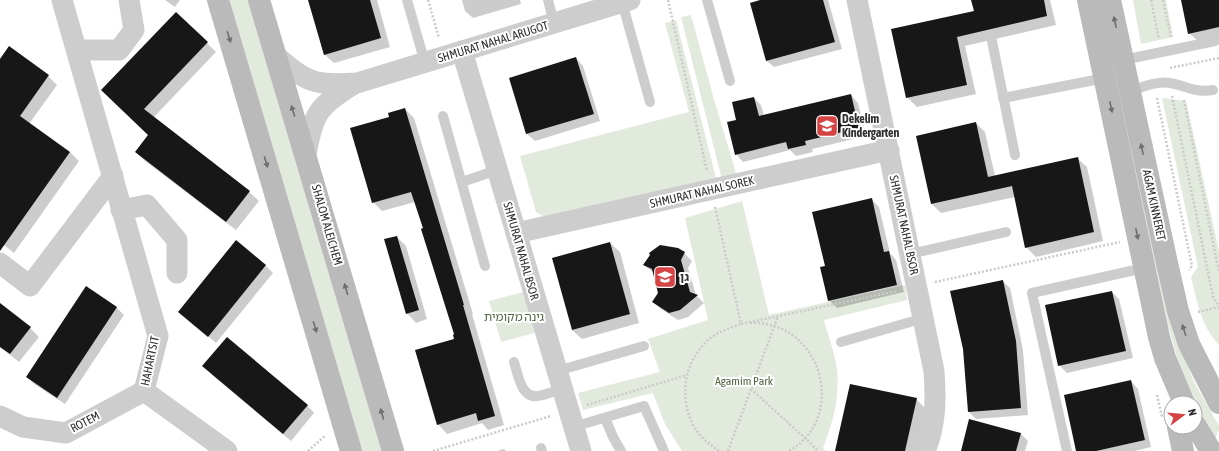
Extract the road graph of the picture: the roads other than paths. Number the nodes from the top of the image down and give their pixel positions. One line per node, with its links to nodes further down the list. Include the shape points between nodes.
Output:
1 (62, 0): 15 (street, HAHARTSIT)
2 (129, 0): 15 (street, via 134,30 119,50)
3 (218, 0): 60 (main road, one-way to 60)
4 (259, 0): 17 (main road, SHALOM ALEICHEM)
5 (406, 0): 19 (lane)
6 (548, 0): 12 (lane)
7 (707, 0): 21 (lane)
8 (857, 0): 28 (street, SHMURAT NAHAL BSOR)
9 (1088, 0): 20 (main road, AGAM KINNERET)
10 (1110, 0): 18 (main road, AGAM KINNERET, one-way to 10)
11 (626, 1): 12 (street, SHMURAT NAHAL ARUGOT); 26 (lane)
12 (554, 23): 16 (street, SHMURAT NAHAL ARUGOT)
13 (992, 36): 25 (lane)
14 (1215, 41): 18 (lane)
15 (77, 50): 32 (street, HAHARTSIT)
16 (453, 54): 19 (street, SHMURAT NAHAL ARUGOT); 31 (street, SHMURAT NAHAL BSOR)
17 (276, 56): 22 (street, SHMURAT NAHAL ARUGOT, via 309,80 321,84); 29 (main road, SHALOM ALEICHEM, one-way to 17)
18 (1123, 60): 24 (main road, AGAM KINNERET)
19 (425, 63): 22 (street, SHMURAT NAHAL ARUGOT)
20 (1105, 78): 25 (lane); 40 (main road, AGAM KINNERET, one-way to 40)
21 (730, 81)
22 (356, 83): 29 (street, SHMURAT NAHAL ARUGOT, via 322,107 310,133)
23 (1213, 90): 24 (lane, via 1198,91 1169,83 1154,84)
24 (1130, 91): 46 (main road, AGAM KINNERET, one-way to 24, via 1188,344 1170,277)
25 (1003, 98): 30 (lane)
26 (650, 102)
27 (443, 116): 33 (lane)
28 (889, 150): 36 (street, SHMURAT NAHAL SOREK); 37 (street, SHMURAT NAHAL BSOR)
29 (306, 155): 61 (main road, SHALOM ALEICHEM, one-way to 29)
30 (1015, 155)
31 (497, 170): 33 (lane); 36 (street, SHMURAT NAHAL BSOR)
32 (113, 176): 34 (street, HAHARTSIT); 38 (street, via 30,286)
33 (462, 182): 39 (lane)
34 (121, 210): 41 (street, via 147,205 177,240); 50 (street, HAHARTSIT, via 158,336)
35 (1006, 232): 37 (lane)
36 (516, 233): 49 (street, SHMURAT NAHAL BSOR)
37 (910, 254): 42 (street, SHMURAT NAHAL BSOR)
38 (0, 263)
39 (486, 266)
40 (1144, 268): 43 (main road, AGAM KINNERET); 66 (lane, via 1032,293)
41 (176, 273)
42 (924, 318): 44 (lane); 65 (street, SHMURAT NAHAL BSOR, via 936,396 934,419)
43 (1159, 336): 51 (main road); 52 (main road, AGAM KINNERET)
44 (841, 342)
45 (644, 346): 49 (lane)
46 (1194, 356): 48 (main road, via 1209,369); 53 (main road, AGAM KINNERET)
47 (514, 362): 49 (lane, via 523,389 528,395 536,396)
48 (1219, 373)
49 (559, 380): 56 (street, SHMURAT NAHAL BSOR)
50 (144, 391): 54 (street, ROTEM, via 66,433 23,427); 59 (street, HAHARTSIT)
51 (1171, 395)
52 (1181, 395)
53 (1219, 403)
54 (0, 416)
55 (606, 418): 56 (lane); 63 (lane); 64 (lane, via 644,406)
56 (573, 428): 62 (street, SHMURAT NAHAL BSOR)
57 (1180, 435): 67 (main road)
58 (1201, 435): 68 (main road)
59 (227, 451)
60 (351, 451)
61 (393, 451)
62 (581, 451)
63 (621, 451)
64 (664, 451)
65 (925, 451)
66 (1068, 451)
67 (1183, 451)
68 (1211, 451)

